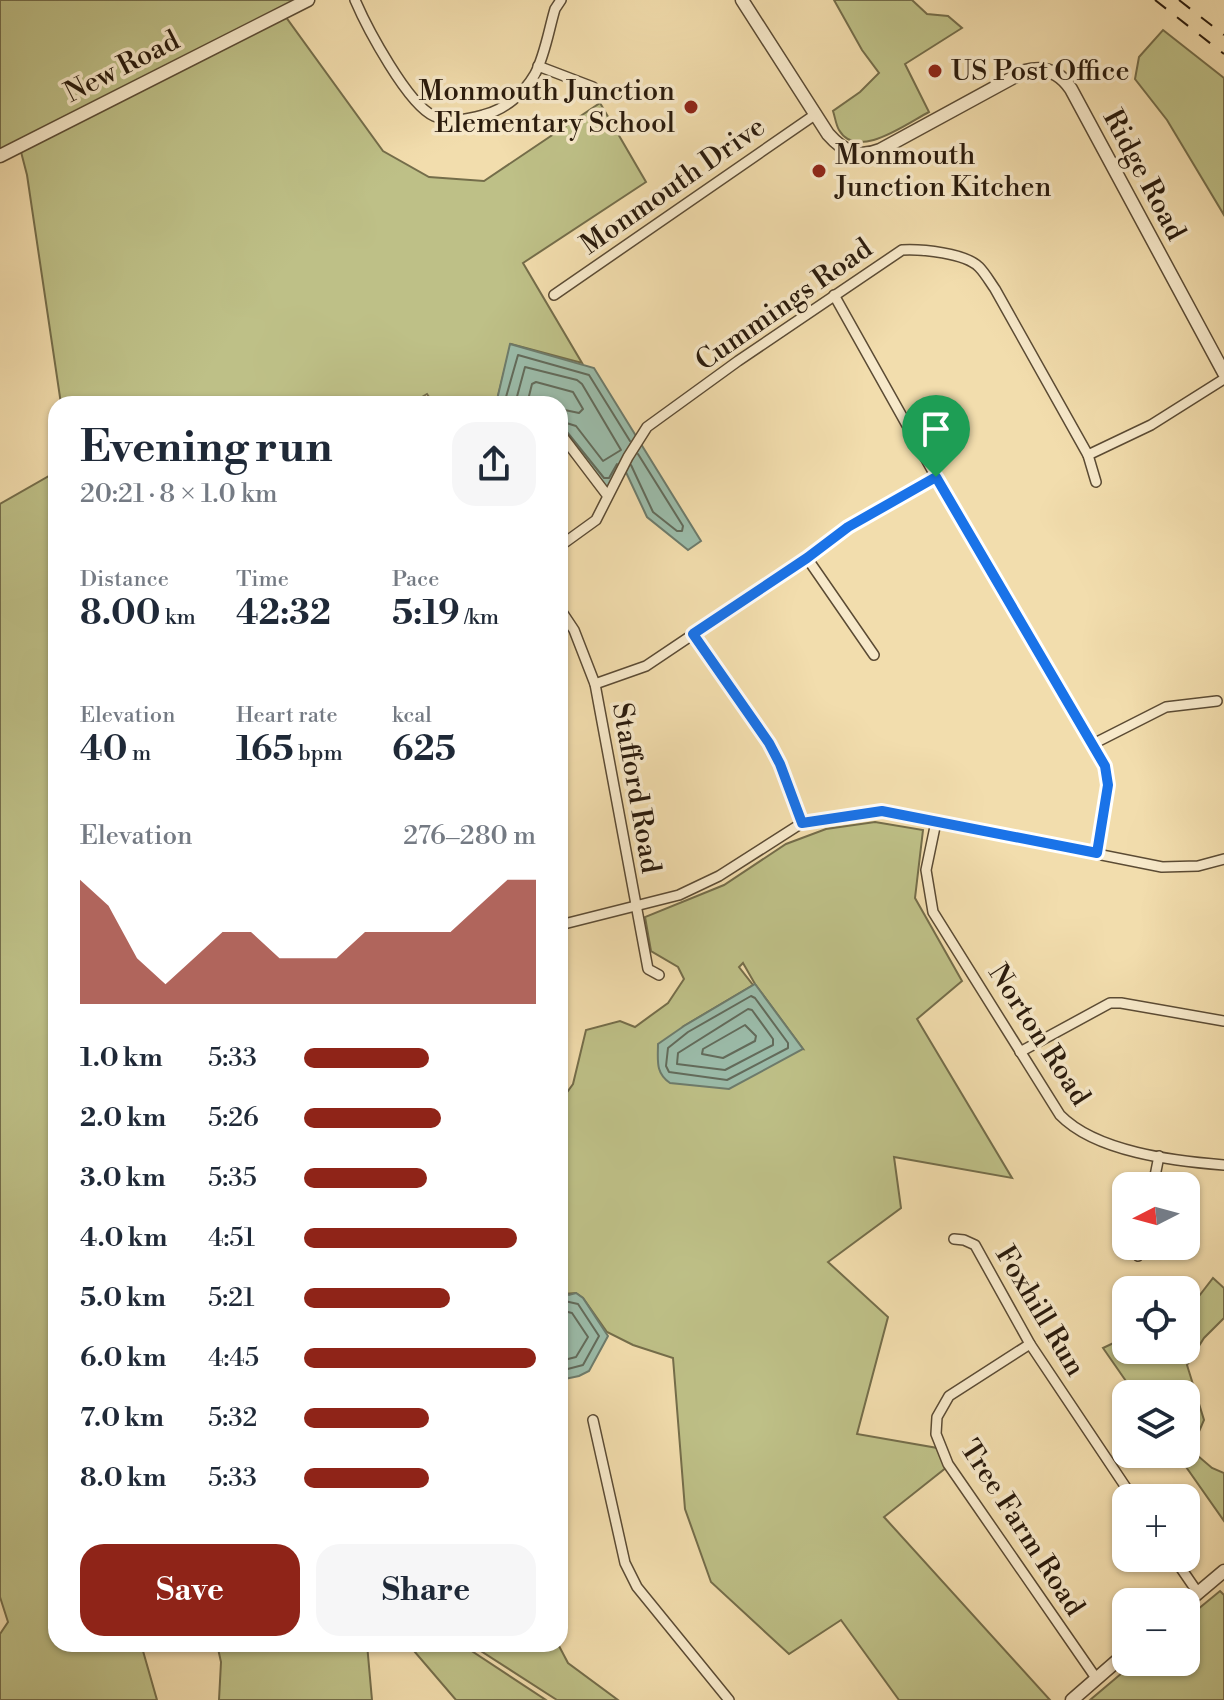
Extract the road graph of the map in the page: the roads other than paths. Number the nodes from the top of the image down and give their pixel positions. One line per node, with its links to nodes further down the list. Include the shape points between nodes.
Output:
1 (308, 0): 8 (street, New Road)
2 (355, 0): 5 (street, via 413,98 432,116 448,120 497,111 520,94)
3 (561, 0): 5 (street)
4 (742, 0): 7 (street, Ridge Road)
5 (538, 66): 6 (street)
6 (593, 87)
7 (816, 114): 9 (street, Monmouth Drive); 11 (street, Ridge Road, via 843,149 868,154 1022,72 1040,69 1058,75 1071,89)
8 (0, 156)
9 (554, 295)
10 (834, 295): 13 (street, Cummings Road, via 902,250 954,256 977,265); 14 (street); 16 (street, Cummings Road, via 647,427)
11 (1224, 376): 13 (street, via 1151,425)
12 (568, 444): 16 (street)
13 (1088, 455): 15 (street, Cummings Road)
14 (936, 477): 18 (street, via 848,527); 24 (street)
15 (1096, 482)
16 (607, 495): 17 (street, Cummings Road, via 596,520)
17 (568, 540)
18 (807, 558): 20 (street); 21 (street)
19 (568, 621): 22 (street, Stafford Road)
20 (693, 634): 22 (street, via 646,666); 26 (street, via 769,743)
21 (874, 655)
22 (595, 684): 29 (street, Stafford Road)
23 (1217, 701): 24 (street, via 1166,707)
24 (1093, 744): 27 (street, via 1108,785)
25 (936, 822): 26 (street, via 882,811); 27 (street); 33 (street, Norton Road, via 926,870 933,912)
26 (802, 823): 29 (street, via 719,876 679,895)
27 (1097, 853): 28 (street, via 1162,867)
28 (1224, 859)
29 (635, 904): 30 (street); 31 (street, Stafford Road, via 648,969)
30 (568, 923)
31 (659, 975)
32 (1224, 1021): 33 (street, via 1110,1003)
33 (1020, 1052): 34 (street, Norton Road, via 1054,1107 1075,1129 1102,1143)
34 (1159, 1156): 35 (street, Norton Road); 36 (street)
35 (1224, 1165)
36 (1156, 1172)
37 (954, 1239): 38 (street, Foxhill Run, via 975,1245)
38 (1030, 1344): 40 (street, Foxhill Run); 44 (street, Tree Farm Road, via 949,1396 937,1417 936,1434 948,1464)
39 (593, 1420): 45 (street, via 631,1575)
40 (1124, 1484)
41 (1224, 1571): 42 (street)
42 (1200, 1591)
43 (1112, 1665): 44 (street)
44 (1096, 1678): 46 (street)
45 (729, 1700)
46 (1072, 1700)

